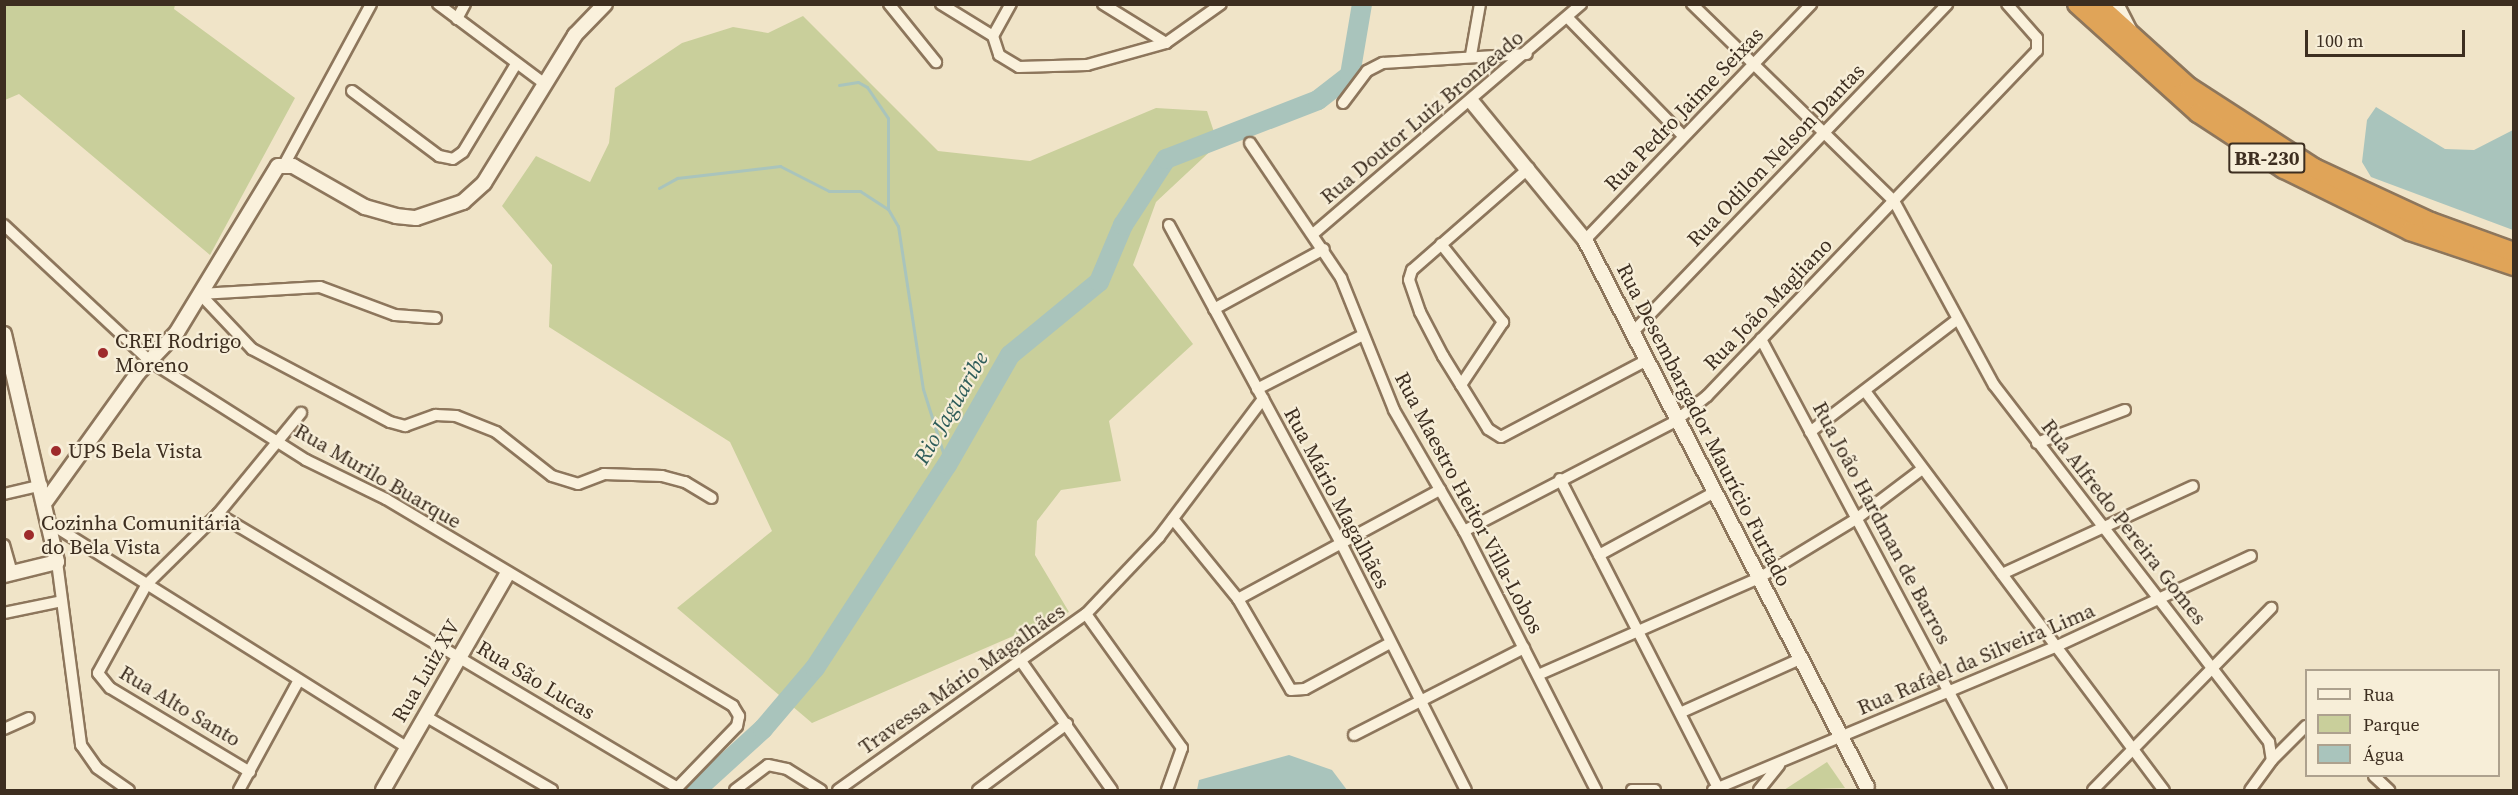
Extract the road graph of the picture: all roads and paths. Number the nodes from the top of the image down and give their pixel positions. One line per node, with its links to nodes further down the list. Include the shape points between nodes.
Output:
1 (371, 4): 36 (street)
2 (438, 4): 20 (street)
3 (465, 4): 20 (street)
4 (605, 4): 29 (street, via 575,35)
5 (890, 4): 26 (street)
6 (941, 4): 21 (street)
7 (1011, 4): 21 (street)
8 (1103, 4): 23 (street)
9 (1221, 4): 23 (street)
10 (1480, 4): 25 (street)
11 (1581, 4): 19 (street, Rua Doutor Luiz Bronzeado)
12 (1692, 4): 28 (street)
13 (1811, 4): 28 (street, Rua Pedro Jaime Seixas)
14 (1947, 4): 33 (street, Rua Odilon Nelson Dantas)
15 (2007, 4): 38 (street, Rua João Magliano, via 2039,45 2026,65)
16 (2078, 4): 45 (highway, BR-230, via 2198,113 2284,169 2377,217)
17 (2097, 4): 22 (highway, BR-230)
18 (2116, 4): 22 (street)
19 (1567, 17): 24 (street, Rua Doutor Luiz Bronzeado); 34 (street)
20 (457, 19): 27 (street)
21 (993, 36): 23 (street, via 1005,61 1032,68 1095,63)
22 (2133, 38): 45 (highway, BR-230, via 2207,100 2314,168 2372,198)
23 (1166, 42)
24 (1527, 54): 25 (street); 31 (street, Rua Doutor Luiz Bronzeado)
25 (1471, 55): 32 (street, via 1376,65)
26 (936, 62)
27 (516, 63): 29 (street); 30 (street, via 463,152 453,159 439,156)
28 (1751, 67): 33 (street); 34 (street, Rua Pedro Jaime Seixas)
29 (545, 84): 36 (street, via 484,183 442,211 396,216 365,207)
30 (352, 91)
31 (1472, 102): 37 (street, Rua Desembargador Maurício Furtado); 41 (street, Rua Doutor Luiz Bronzeado)
32 (1343, 103)
33 (1823, 135): 38 (street); 51 (street, Rua Odilon Nelson Dantas)
34 (1683, 136): 42 (street, Rua Pedro Jaime Seixas)
35 (1250, 143): 41 (street, Rua Maestro Heitor Villa-Lobos)
36 (284, 165): 47 (street, via 266,180)
37 (1529, 168): 42 (street, Rua Desembargador Maurício Furtado); 43 (street)
38 (1894, 201): 50 (street, Rua Alfredo Pereira Gomes); 54 (street, Rua João Magliano)
39 (4, 225): 55 (street, Rua Murilo Buarque)
40 (1169, 225): 48 (street, Rua Mário Magalhães)
41 (1313, 234): 44 (street, Rua Maestro Heitor Villa-Lobos)
42 (1585, 240): 51 (street, Rua Desembargador Maurício Furtado)
43 (1442, 244): 57 (street, via 1416,266 1410,280 1420,312); 57 (street, via 1503,322)
44 (1324, 249): 48 (street); 52 (street, Rua Maestro Heitor Villa-Lobos)
45 (2504, 251): 46 (highway)
46 (2514, 268)
47 (200, 294): 49 (street, via 320,287 395,315); 55 (street, via 177,333); 74 (street, via 252,349 390,422 405,426 436,415 456,416 496,432 552,476 578,484 604,474 662,476 685,482)
48 (1214, 309): 58 (street, Rua Mário Magalhães)
49 (436, 318)
50 (1955, 321): 59 (street); 65 (street, Rua Alfredo Pereira Gomes)
51 (1633, 332): 56 (street, Rua Desembargador Maurício Furtado)
52 (1363, 335): 58 (street); 71 (street, Rua Maestro Heitor Villa-Lobos, via 1394,410)
53 (5, 337): 69 (street)
54 (1761, 339): 63 (street, Rua João Magliano, via 1707,396); 64 (street, Rua João Hardman de Barros)
55 (150, 361): 66 (street, Rua Murilo Buarque); 75 (street)
56 (1645, 361): 57 (street, via 1501,437 1488,429); 63 (street, Rua Desembargador Maurício Furtado)
57 (1461, 385)
58 (1257, 389): 60 (street, Rua Mário Magalhães)
59 (1865, 391): 64 (street); 67 (street)
60 (1263, 399): 77 (street, Travessa Mário Magalhães); 82 (street, Rua Mário Magalhães)
61 (2126, 410): 65 (street)
62 (301, 413): 66 (street)
63 (1674, 422): 68 (street, Rua João Magliano); 72 (street, Rua Desembargador Maurício Furtado)
64 (1810, 432): 78 (street, Rua João Hardman de Barros)
65 (2037, 442): 80 (street, Rua Alfredo Pereira Gomes)
66 (280, 443): 76 (street); 88 (street, Rua Murilo Buarque, via 386,499)
67 (1922, 469): 78 (street); 89 (street)
68 (1560, 479): 81 (street, Rua João Magliano); 84 (street)
69 (42, 485): 73 (street); 75 (street)
70 (2193, 486): 80 (street)
71 (1440, 490): 81 (street, Rua Maestro Heitor Villa-Lobos); 82 (street)
72 (1713, 493): 84 (street); 90 (street, Rua Desembargador Maurício Furtado)
73 (4, 494)
74 (712, 498)
75 (46, 501): 79 (street)
76 (219, 514): 91 (street); 102 (street, Rua São Lucas)
77 (1173, 519): 92 (street); 97 (street, Travessa Mário Magalhães)
78 (1856, 519): 90 (street); 108 (street, Rua João Hardman de Barros)
79 (51, 524): 86 (street); 91 (street)
80 (2106, 526): 89 (street); 94 (street, Rua Alfredo Pereira Gomes)
81 (1464, 531): 101 (street, Rua Maestro Heitor Villa-Lobos)
82 (1341, 541): 92 (street); 99 (street, Rua Mário Magalhães)
83 (4, 545): 87 (street)
84 (1599, 555): 98 (street)
85 (2251, 556): 94 (street, Rua Rafael da Silveira Lima)
86 (57, 562): 87 (street); 93 (street)
87 (8, 574)
88 (507, 574): 102 (street, Rua Luiz XV); 124 (street, Rua Murilo Buarque, via 733,706 739,716 732,732)
89 (2002, 574): 100 (street)
90 (1759, 578): 98 (street); 103 (street, Rua Desembargador Maurício Furtado)
91 (147, 584): 107 (street); 122 (street, Rua Alto Santo, via 99,668 99,677 110,688)
92 (1238, 599): 99 (street, via 1285,686 1305,689)
93 (62, 601): 96 (street); 127 (street, via 81,745 97,768)
94 (2160, 601): 100 (street, Rua Rafael da Silveira Lima); 105 (street, Rua Alfredo Pereira Gomes)
95 (2271, 608): 105 (street)
96 (4, 613)
97 (1086, 614): 104 (street, Travessa Mário Magalhães); 136 (street, via 1182,748)
98 (1640, 630): 106 (street); 110 (street)
99 (1390, 643): 109 (street, Rua Mário Magalhães)
100 (2055, 647): 108 (street, Rua Rafael da Silveira Lima); 119 (street)
101 (1524, 648): 106 (street, Rua Maestro Heitor Villa-Lobos); 109 (street)
102 (458, 657): 111 (street, Rua Luiz XV); 124 (street, Rua São Lucas)
103 (1800, 659): 110 (street); 117 (street, Rua Desembargador Maurício Furtado)
104 (1023, 664): 113 (street); 133 (street, Travessa Mário Magalhães)
105 (2213, 670): 119 (street); 120 (street, Rua Alfredo Pereira Gomes, via 2269,742)
106 (1538, 675): 138 (street, Rua Maestro Heitor Villa-Lobos)
107 (298, 680): 118 (street); 122 (street)
108 (1950, 690): 117 (street, Rua Rafael da Silveira Lima); 142 (street, Rua João Hardman de Barros)
109 (1421, 700): 116 (street); 137 (street, Rua Mário Magalhães)
110 (1682, 712): 125 (street)
111 (425, 716): 118 (street, Rua Luiz XV); 130 (street)
112 (29, 718): 115 (street)
113 (1067, 724): 134 (street); 135 (street)
114 (2305, 728): 120 (street)
115 (4, 729)
116 (1354, 735)
117 (1842, 737): 121 (street, Rua Rafael da Silveira Lima); 126 (street, Rua Desembargador Maurício Furtado)
118 (406, 747): 129 (street, Rua Luiz XV)
119 (2134, 750): 143 (street); 144 (street)
120 (2272, 760): 145 (street)
121 (1779, 764): 125 (street, Rua Rafael da Silveira Lima); 141 (street)
122 (250, 772): 128 (street)
123 (2375, 777): 146 (street)
124 (677, 789)
125 (1715, 789)
126 (1869, 789)
127 (129, 790)
128 (239, 790)
129 (383, 790)
130 (552, 790)
131 (735, 790): 132 (street, via 768,765 787,769)
132 (822, 790)
133 (838, 790)
134 (978, 790)
135 (1111, 790)
136 (1167, 790)
137 (1466, 790)
138 (1596, 790)
139 (1632, 790): 140 (street)
140 (1655, 790)
141 (1759, 790)
142 (2001, 790)
143 (2093, 790)
144 (2164, 790)
145 (2250, 790)
146 (2389, 790)

